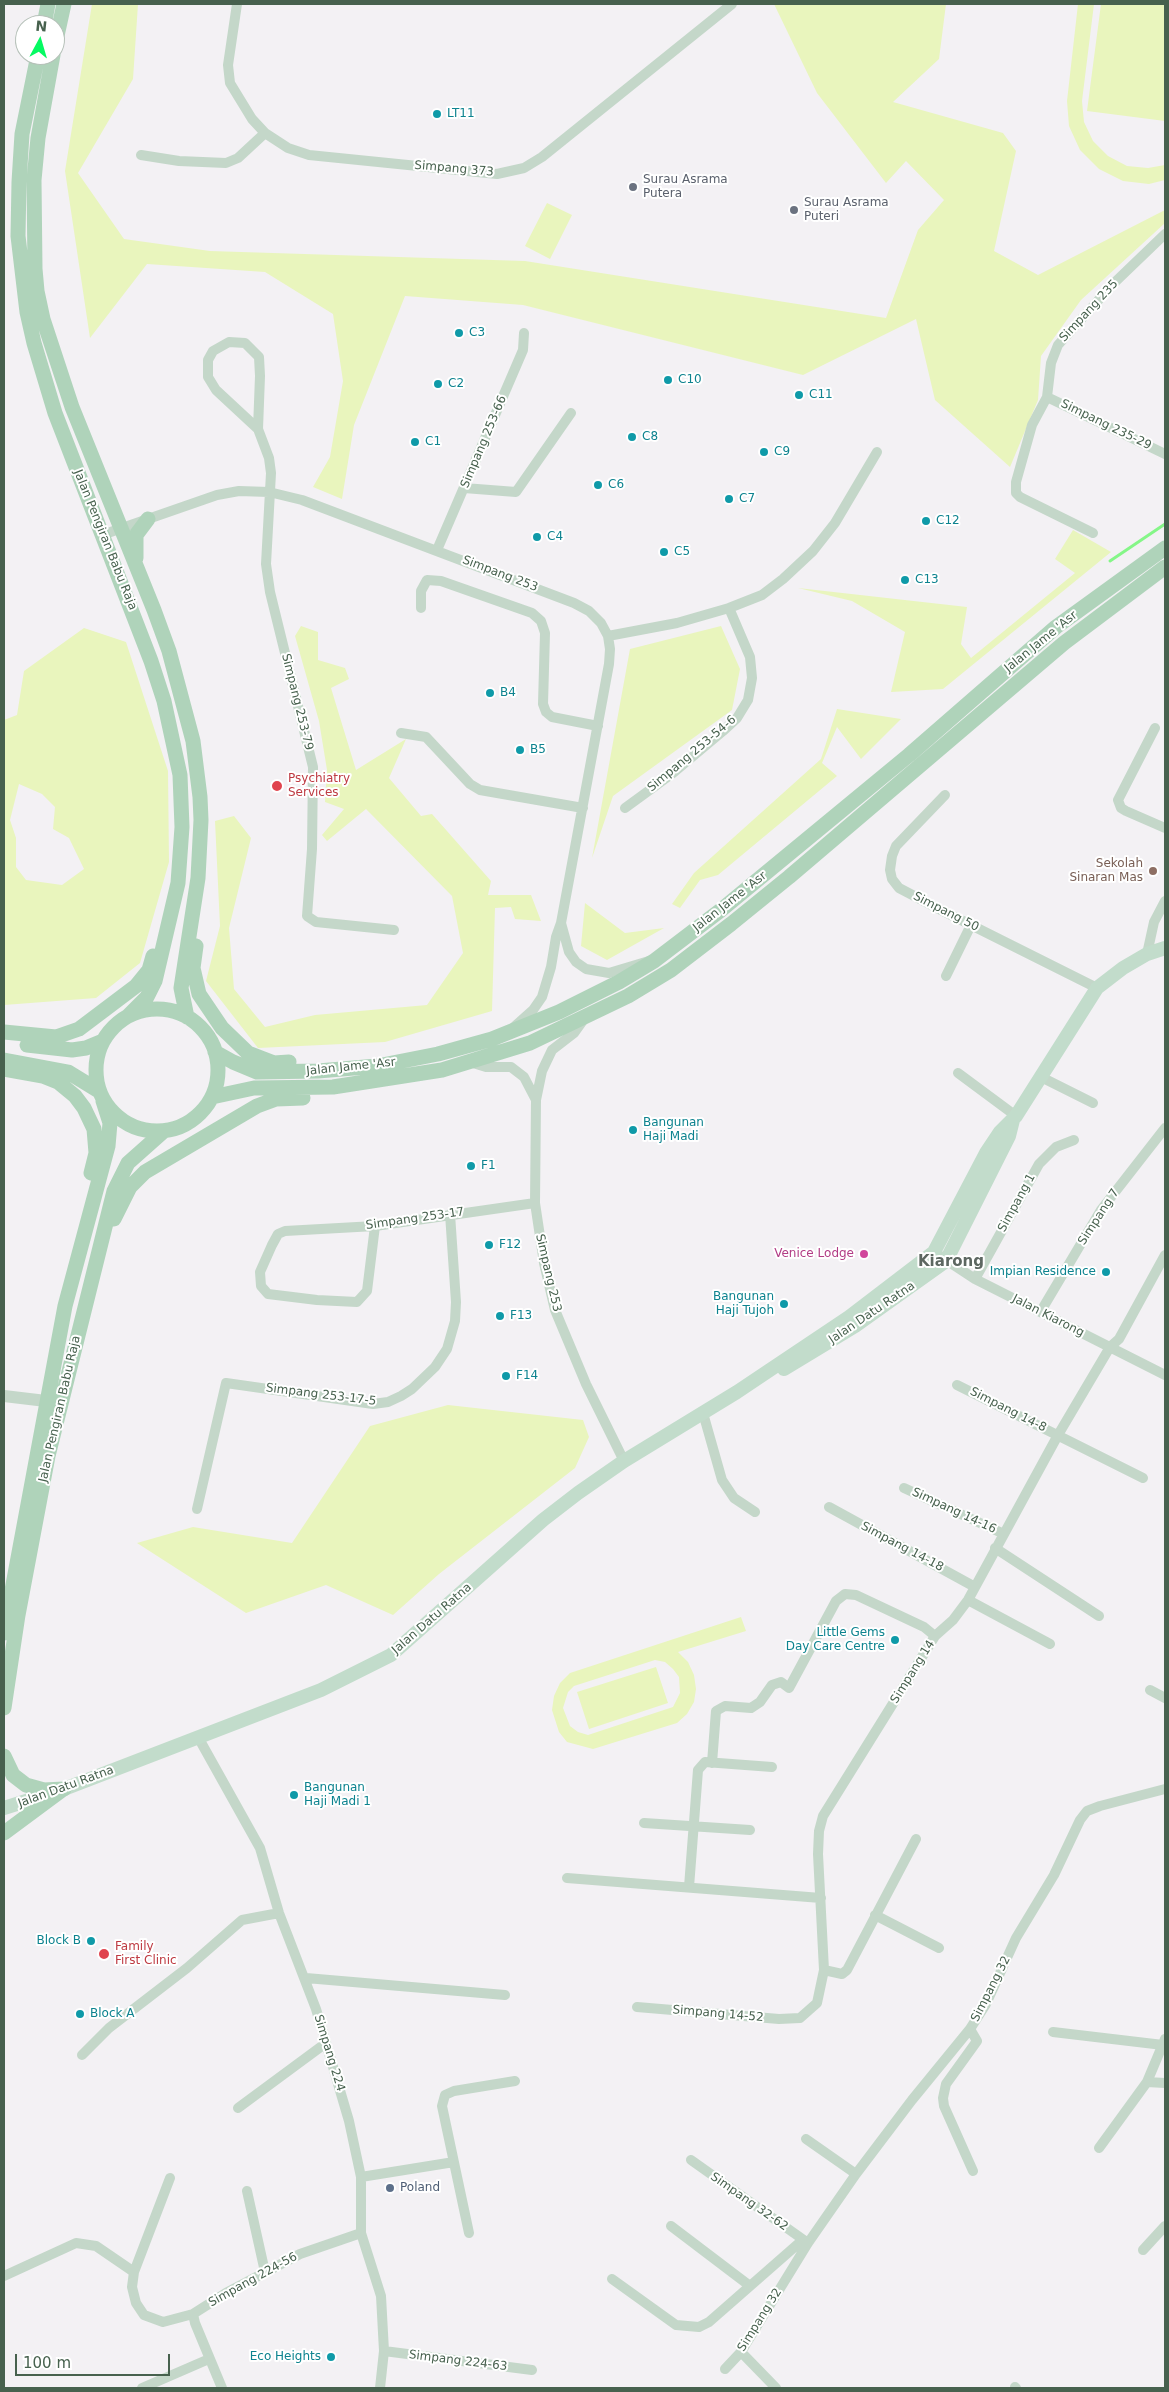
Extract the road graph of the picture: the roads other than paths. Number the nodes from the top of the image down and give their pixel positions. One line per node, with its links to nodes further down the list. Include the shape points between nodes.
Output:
1 (236, 4): 5 (street, Simpang 373, via 228,75 236,96)
2 (732, 4): 5 (street, Simpang 373, via 542,157 511,172 497,174 309,155 288,148)
3 (36, 65): 19 (main road, Jalan Pengiran Babu Raja, via 22,134 18,236 21,276 40,367)
4 (51, 65): 17 (main road, Jalan Pengiran Babu Raja, via 34,180 37,291 60,373)
5 (265, 132): 6 (street, via 238,158 226,164)
6 (141, 155)
7 (1165, 234): 9 (street, Simpang 235, via 1058,345 1051,363)
8 (524, 333): 14 (street, Simpang 253-66, via 524,350)
9 (1047, 397): 13 (street, Simpang 235-29); 18 (street, Simpang 235, via 1032,425 1016,482 1016,493)
10 (571, 413): 14 (street, via 516,492)
11 (258, 429): 11 (street, via 259,357 245,343 228,342 219,346 208,360 208,376 211,383); 15 (street, via 269,458)
12 (878, 452): 25 (street, via 835,523 813,551 762,595)
13 (1165, 454)
14 (464, 488): 21 (street, Simpang 253-66)
15 (270, 492): 16 (street, Simpang 253, via 239,491 217,495); 21 (street, Simpang 253, via 302,500); 41 (street, Simpang 253-79, via 266,557 269,583 313,767 307,916 316,922)
16 (148, 519): 17 (street, Simpang 253); 23 (main road, via 136,535)
17 (120, 528): 19 (street, Simpang 253); 23 (main road, Jalan Pengiran Babu Raja)
18 (1093, 533)
19 (102, 535): 35 (main road, Jalan Pengiran Babu Raja, via 151,661 175,748 182,800)
20 (1165, 548): 44 (main road, Jalan Jame 'Asr, via 1056,627 793,852)
21 (437, 550): 26 (street, Simpang 253, via 574,603 601,622)
22 (1165, 567): 49 (main road, Jalan Jame 'Asr, via 1064,643 731,924 671,970)
23 (137, 568): 34 (main road, Jalan Pengiran Babu Raja, via 169,652 193,740 200,797)
24 (421, 608): 27 (street, via 421,591 427,580 441,581 532,613 541,621 546,633 543,704 546,712 552,717)
25 (729, 608): 26 (street, via 677,623); 32 (street, Simpang 253-54-6, via 750,657 752,678 748,700 737,718 723,731 673,774)
26 (608, 636): 27 (street, via 609,664)
27 (598, 726): 31 (street)
28 (1155, 728): 33 (street, via 1118,800 1126,811)
29 (401, 733): 31 (street, via 426,737 470,784 480,790)
30 (945, 795): 37 (street, Simpang 50, via 896,846 890,870 892,880 899,888)
31 (583, 808): 39 (street)
32 (625, 808)
33 (1165, 828)
34 (198, 878): 48 (main road, Jalan Pengiran Babu Raja, via 182,974 181,988); 58 (main road, via 203,895 194,955 195,980 199,994 222,1028 248,1053 260,1059 332,1062)
35 (178, 884): 47 (main road, Jalan Pengiran Babu Raja, via 155,981 147,997); 50 (main road, via 170,894 148,970 136,986 69,1034 42,1037)
36 (1165, 901): 43 (street, via 1154,922)
37 (941, 910): 38 (street); 40 (street, Simpang 50)
38 (936, 920)
39 (561, 923): 44 (street, via 569,952 586,969 608,973); 51 (street, via 542,997 533,1010)
40 (972, 925): 45 (street); 46 (street, Simpang 50)
41 (394, 930)
42 (1165, 948): 43 (main road, Jalan Datu Ratna)
43 (1148, 954): 46 (main road, Jalan Datu Ratna)
44 (654, 960): 51 (main road, Jalan Jame 'Asr, via 592,996)
45 (946, 976)
46 (1097, 988): 60 (main road, Jalan Datu Ratna)
47 (128, 1016): 48 (main road, via 152,1009); 53 (main road, via 118,1022)
48 (187, 1018): 54 (main road, via 204,1032)
49 (584, 1019): 56 (main road, Jalan Jame 'Asr); 64 (street, Simpang 253, via 581,1026 558,1044 546,1059)
50 (4, 1032)
51 (508, 1032): 58 (main road, Jalan Jame 'Asr, via 438,1054)
52 (4, 1041): 53 (main road, via 72,1050)
53 (103, 1041): 62 (main road, via 95,1066)
54 (215, 1052): 58 (main road, Jalan Jame 'Asr, via 257,1072); 63 (main road, via 218,1075)
55 (4, 1060): 62 (main road, via 68,1072)
56 (473, 1063): 61 (main road, Jalan Jame 'Asr); 64 (street, Simpang 253, via 486,1067 511,1067 524,1076)
57 (4, 1069): 73 (main road, via 58,1082 75,1096 90,1119 96,1153 82,1211)
58 (349, 1069)
59 (958, 1073): 66 (street)
60 (1041, 1077): 65 (street); 66 (main road, Jalan Datu Ratna)
61 (333, 1087): 63 (main road, Jalan Jame 'Asr, via 254,1088); 74 (main road, via 318,1097 276,1099 257,1106 145,1172 130,1187)
62 (101, 1096): 68 (main road, via 115,1115 129,1125 140,1130); 73 (main road, Jalan Pengiran Babu Raja, via 110,1124 109,1140)
63 (212, 1097): 68 (main road, via 188,1124)
64 (536, 1100): 70 (street, Simpang 253)
65 (1092, 1103)
66 (1015, 1118): 75 (main road, Jalan Datu Ratna, via 1000,1132 986,1153); 77 (main road, Jalan Datu Ratna)
67 (1165, 1128): 79 (street, Simpang 7, via 1101,1210)
68 (164, 1131): 74 (main road, Jalan Pengiran Babu Raja, via 128,1163 122,1173 114,1191)
69 (1074, 1140): 78 (street, Simpang 1, via 1056,1147 1039,1164)
70 (535, 1203): 71 (street, Simpang 253-17); 88 (street, Simpang 253, via 555,1310 586,1384)
71 (450, 1214): 72 (street, Simpang 253-17); 92 (street, Simpang 253-17-5, via 455,1321 447,1349 435,1368 412,1390 388,1402 373,1404 226,1382)
72 (375, 1226): 72 (street, Simpang 253-17, via 367,1291 361,1299 351,1303 268,1294 261,1286 260,1272 278,1234 293,1230)
73 (82, 1241): 85 (main road, Jalan Pengiran Babu Raja)
74 (101, 1248): 104 (main road, Jalan Pengiran Babu Raja, via 48,1456)
75 (934, 1252): 77 (street, Jalan Kiarong); 83 (main road, Jalan Datu Ratna, via 849,1317)
76 (1165, 1255): 80 (street, Simpang 14, via 1118,1339)
77 (946, 1261): 78 (street, Jalan Kiarong); 83 (main road, Jalan Datu Ratna, via 855,1326 788,1368)
78 (975, 1279): 79 (street, Jalan Kiarong)
79 (1041, 1311): 80 (street, Jalan Kiarong)
80 (1110, 1347): 81 (street, Jalan Kiarong); 87 (street, Simpang 14)
81 (1165, 1375)
82 (957, 1385): 87 (street, Simpang 14-8)
83 (737, 1392): 86 (main road, Jalan Datu Ratna)
84 (4, 1396): 85 (street)
85 (46, 1401): 99 (main road, Jalan Pengiran Babu Raja)
86 (703, 1413): 88 (main road, Jalan Datu Ratna); 93 (street, via 722,1480 734,1498)
87 (1058, 1435): 89 (street, Simpang 14-8); 94 (street, Simpang 14)
88 (624, 1461): 105 (main road, Jalan Datu Ratna, via 543,1520 391,1655 321,1690)
89 (1143, 1478)
90 (904, 1488): 94 (street, Simpang 14-16)
91 (829, 1507): 96 (street, Simpang 14-18)
92 (197, 1510)
93 (755, 1512)
94 (1004, 1534): 95 (street, Simpang 14)
95 (995, 1548): 96 (street, Simpang 14); 98 (street)
96 (975, 1587): 97 (street, Simpang 14)
97 (968, 1600): 100 (street, Simpang 14); 101 (street)
98 (1099, 1616)
99 (4, 1633)
100 (935, 1636): 107 (street, via 924,1627 856,1595 845,1594 836,1601 789,1688 781,1682 772,1685 760,1702 751,1708 720,1707 716,1712); 119 (street, Simpang 14, via 823,1816 818,1854)
101 (1050, 1644)
102 (1150, 1690): 103 (street)
103 (1165, 1698)
104 (4, 1708)
105 (198, 1737): 109 (main road, Jalan Datu Ratna); 120 (street, Simpang 224, via 260,1848)
106 (4, 1756): 109 (main road, via 13,1775 26,1785 44,1790)
107 (712, 1763): 108 (street); 113 (street, via 705,1762 698,1770)
108 (772, 1767)
109 (64, 1789): 111 (main road, Jalan Datu Ratna); 115 (main road)
110 (1165, 1789): 128 (street, Simpang 32, via 1087,1811 1016,1938 986,2004)
111 (4, 1808)
112 (644, 1823): 113 (street)
113 (694, 1826): 114 (street); 118 (street)
114 (750, 1830)
115 (4, 1833)
116 (916, 1839): 121 (street)
117 (567, 1878): 118 (street)
118 (689, 1888): 119 (street)
119 (821, 1898): 123 (street, Simpang 14)
120 (279, 1913): 124 (street, Simpang 224); 132 (street, via 242,1920 187,1968 109,2028)
121 (876, 1915): 122 (street); 123 (street, via 846,1970 842,1974)
122 (939, 1948)
123 (824, 1970): 127 (street, Simpang 14, via 817,2003)
124 (306, 1978): 125 (street); 131 (street, Simpang 224)
125 (505, 1995)
126 (637, 2007): 127 (street, Simpang 14-52)
127 (800, 2018)
128 (970, 2029): 141 (street, via 977,2041 946,2084 943,2098); 142 (street, Simpang 32)
129 (1053, 2032): 130 (street)
130 (1164, 2042): 134 (street)
131 (326, 2043): 136 (street); 143 (street, Simpang 224, via 350,2120)
132 (82, 2055)
133 (515, 2081): 140 (street, via 444,2095 442,2106)
134 (1147, 2082): 135 (street); 138 (street)
135 (1165, 2083)
136 (238, 2108)
137 (806, 2139): 142 (street)
138 (1099, 2148)
139 (691, 2160): 150 (street, Simpang 32-62)
140 (454, 2162): 143 (street); 149 (street)
141 (973, 2171)
142 (856, 2174): 150 (street, Simpang 32)
143 (361, 2177): 148 (street, Simpang 224)
144 (170, 2178): 152 (street)
145 (247, 2191): 153 (street)
146 (671, 2226): 156 (street)
147 (1165, 2226): 151 (street)
148 (361, 2233): 153 (street, Simpang 224-56, via 300,2254); 158 (street, Simpang 224, via 381,2296)
149 (469, 2233)
150 (808, 2243): 156 (street, Simpang 32, via 798,2244); 159 (street, Simpang 32)
151 (1143, 2250)
152 (134, 2272): 154 (street, via 96,2246 76,2242); 157 (street, Simpang 224-56, via 132,2287 136,2303 144,2315 163,2322)
153 (265, 2272): 157 (street, Simpang 224-56)
154 (4, 2276)
155 (612, 2279): 156 (street, Simpang 32, via 676,2325 699,2327)
156 (750, 2286)
157 (193, 2314): 160 (street)
158 (384, 2351): 162 (street, Simpang 224-63); 165 (street, Simpang 224)
159 (740, 2352): 161 (street, Simpang 32); 166 (street)
160 (209, 2360): 163 (street); 164 (street)
161 (724, 2369)
162 (532, 2370)
163 (142, 2388)
164 (222, 2388)
165 (380, 2388)
166 (776, 2388)

